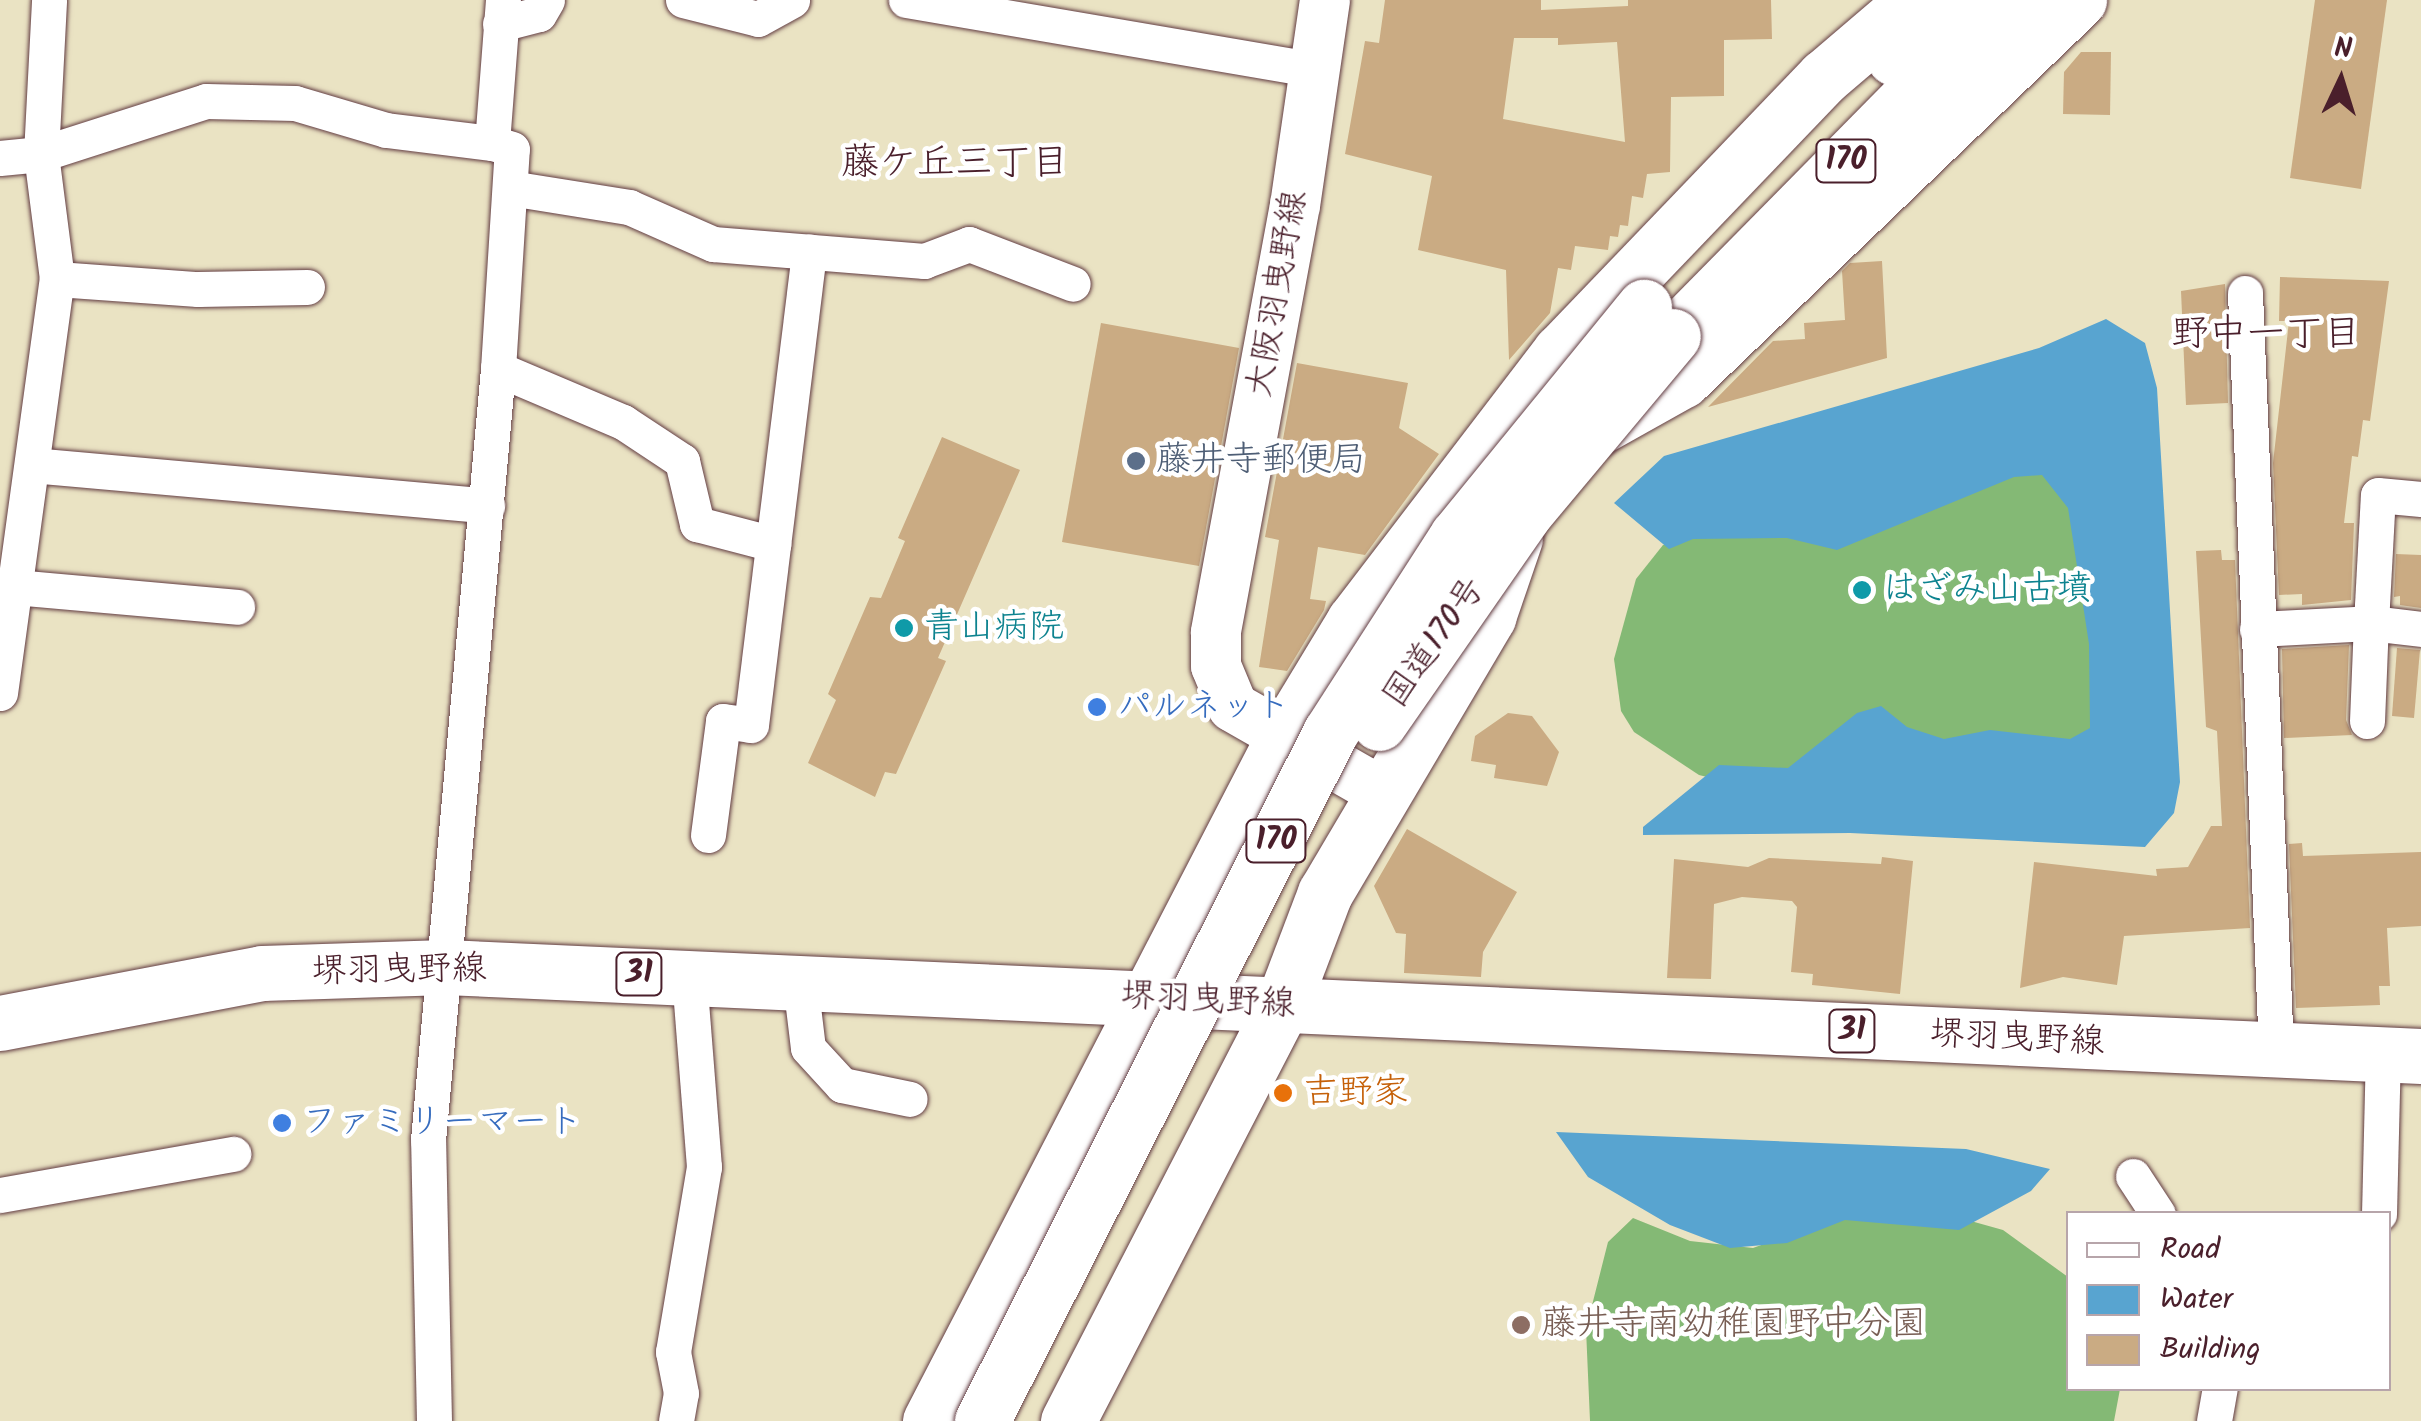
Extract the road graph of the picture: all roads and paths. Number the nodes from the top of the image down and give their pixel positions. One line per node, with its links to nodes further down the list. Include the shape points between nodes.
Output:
1 (49, 0): 15 (street)
2 (547, 0): 12 (street, via 539,14)
3 (683, 0): 4 (street, via 758,19)
4 (792, 0)
5 (906, 0): 11 (street)
6 (1326, 0): 13 (main road, 大阪羽曳野線)
7 (1914, 0): 36 (main road, via 1824,77 1560,352 1354,621)
8 (1965, 0): 23 (main road, 国道170号 / 170, via 1883,68)
9 (2032, 0): 23 (main road, 国道170号 / 170, via 1908,98)
10 (2079, 0): 37 (main road, via 1682,380 1579,437 1530,496 1488,617)
11 (976, 4): 13 (street)
12 (502, 12): 14 (street)
13 (1315, 70): 36 (main road, 大阪羽曳野線, via 1216,633 1216,666 1233,708)
14 (492, 143): 15 (street, via 386,130 295,103 206,101); 17 (street, via 512,149)
15 (41, 154): 16 (street); 19 (street)
16 (0, 158)
17 (510, 188): 18 (street, via 629,208 713,244); 24 (street)
18 (809, 252): 20 (street, via 924,261 968,244); 28 (street)
19 (58, 279): 21 (street, via 198,289); 25 (street)
20 (1073, 284)
21 (308, 286)
22 (2245, 293): 32 (street)
23 (1659, 321): 57 (main road, 国道170号 / 170, bridge, via 1458,536 1330,732); 58 (main road, 国道170号 / 170, bridge, via 1361,750)
24 (498, 370): 27 (street); 28 (street, via 622,422 682,461 697,524)
25 (32, 464): 27 (street); 29 (street)
26 (2421, 499): 31 (street, via 2378,495)
27 (488, 506): 39 (street)
28 (774, 544): 38 (street, via 751,725 723,721)
29 (15, 588): 30 (street); 34 (street)
30 (237, 607)
31 (2372, 623): 32 (street); 33 (street); 35 (street)
32 (2257, 629): 45 (street)
33 (2421, 629)
34 (0, 693)
35 (2367, 721)
36 (1282, 740): 37 (main road, 大阪羽曳野線); 42 (main road)
37 (1384, 793): 43 (main road, via 1326,893)
38 (708, 835)
39 (445, 967): 40 (main road, 堺羽曳野線 / 31); 44 (main road, 堺羽曳野線 / 31, via 262,973); 54 (street, via 428,1140)
40 (689, 976): 41 (main road, 堺羽曳野線 / 31); 55 (street, via 704,1167 674,1352 681,1393)
41 (800, 982): 42 (main road, 堺羽曳野線 / 31); 47 (street, via 808,1048 842,1085)
42 (1152, 998): 43 (main road, 堺羽曳野線 / 31); 56 (main road)
43 (1282, 1006): 45 (main road, 堺羽曳野線 / 31); 59 (main road)
44 (0, 1023)
45 (2276, 1050): 46 (main road, 堺羽曳野線 / 31)
46 (2402, 1055): 52 (street)
47 (910, 1099)
48 (233, 1154): 50 (street)
49 (2133, 1176): 51 (street)
50 (0, 1195)
51 (2156, 1211)
52 (2380, 1211)
53 (2219, 1391): 60 (street)
54 (434, 1421)
55 (676, 1421)
56 (930, 1421)
57 (982, 1421)
58 (1025, 1421)
59 (1068, 1421)
60 (2214, 1421)

